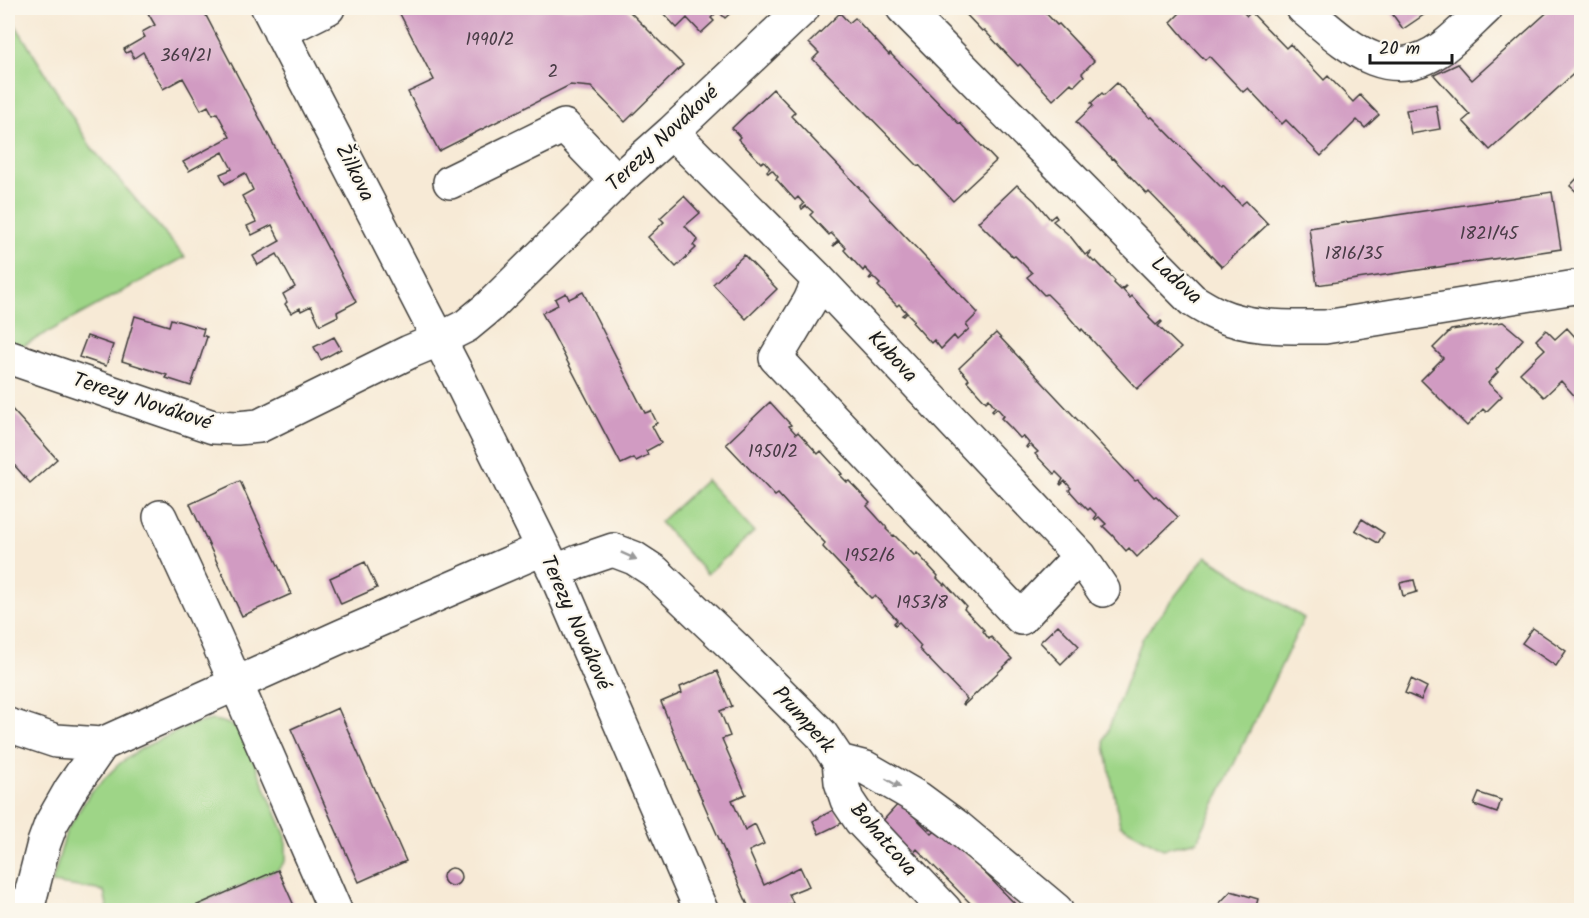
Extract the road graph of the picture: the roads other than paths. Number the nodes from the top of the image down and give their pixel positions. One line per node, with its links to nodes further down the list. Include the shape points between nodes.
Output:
1 (328, 8): 6 (street)
2 (803, 8): 7 (street, Terezy Novákové)
3 (903, 8): 11 (street, Ladova, via 1192,300 1216,314 1249,324 1325,327)
4 (1302, 8): 5 (street, via 1349,47 1372,59 1398,64 1442,48)
5 (1486, 8)
6 (274, 20): 12 (street, Žilkova)
7 (672, 132): 8 (street, Terezy Novákové); 10 (street, Kubova)
8 (617, 181): 9 (street, via 564,126); 12 (street, Terezy Novákové, via 489,307 466,326)
9 (450, 182)
10 (819, 280): 15 (street, Kubova); 15 (street, via 776,358 1021,618)
11 (1581, 286)
12 (440, 339): 13 (street, Terezy Novákové, via 259,426 237,428 213,427); 16 (street, Terezy Novákové)
13 (8, 357)
14 (160, 517): 18 (street)
15 (1080, 556): 17 (street, Kubova)
16 (549, 561): 18 (street, Prumperk, via 342,636); 21 (street, Prumperk, one-way to 21, via 578,562 613,550 654,571 821,734); 24 (street, Terezy Novákové)
17 (1103, 590)
18 (236, 684): 20 (street, Prumperk); 23 (street)
19 (8, 725): 20 (street, via 56,741)
20 (102, 744): 22 (street, via 51,824)
21 (839, 761): 25 (street, Bohatcova, via 847,800 861,820); 26 (street, Prumperk, one-way to 26, via 866,768 918,798)
22 (27, 910)
23 (335, 910)
24 (701, 910)
25 (945, 910)
26 (1056, 910)

